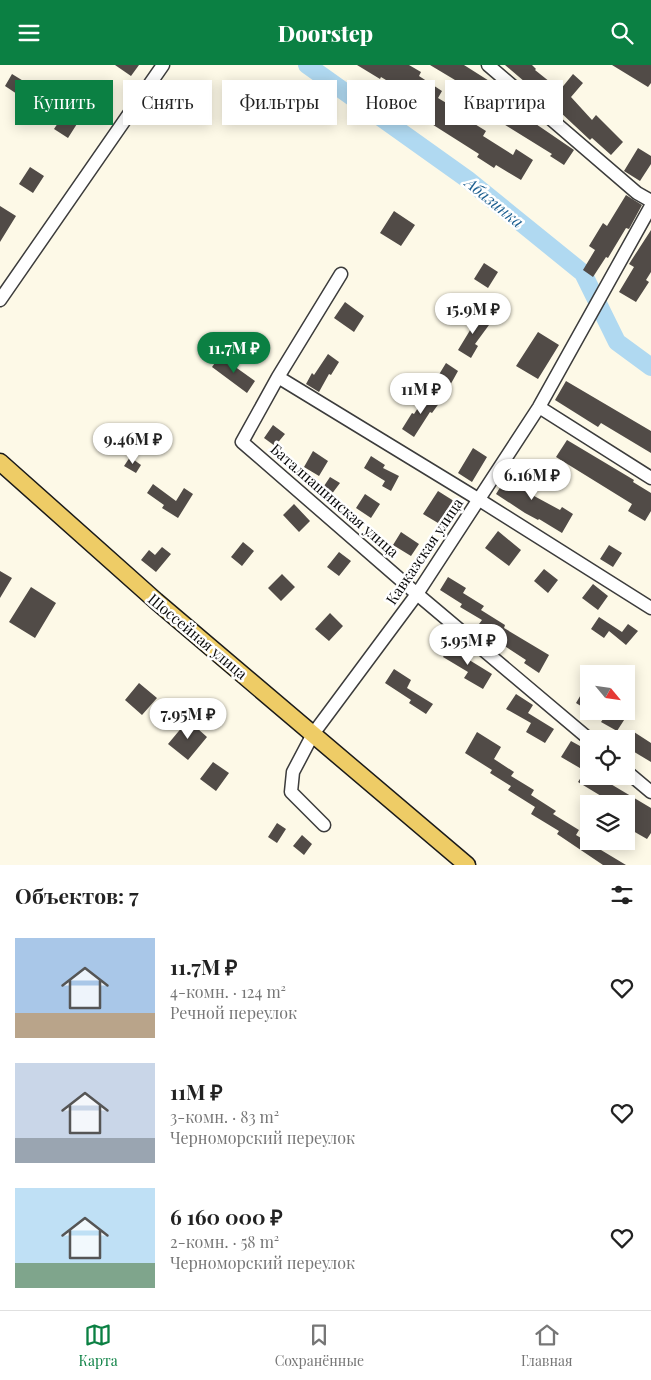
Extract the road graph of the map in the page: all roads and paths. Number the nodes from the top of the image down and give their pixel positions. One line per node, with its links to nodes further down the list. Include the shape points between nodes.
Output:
1 (163, 65): 6 (street)
2 (488, 65): 3 (street, via 637,193)
3 (651, 201)
4 (651, 206): 8 (street, Кавказская улица)
5 (342, 274): 7 (street)
6 (0, 300)
7 (278, 377): 12 (street); 13 (street, Баталпашинская улица, via 242,442)
8 (538, 407): 11 (street); 12 (street, Кавказская улица)
9 (0, 462): 16 (main road, Шоссейная улица)
10 (0, 470): 16 (main road, Шоссейная улица)
11 (651, 478)
12 (478, 499): 13 (street, Кавказская улица); 14 (street)
13 (417, 594): 15 (street, Баталпашинская улица); 16 (street, Кавказская улица)
14 (651, 608)
15 (580, 731)
16 (312, 737): 19 (street, Кавказская улица, via 293,772 291,793); 20 (main road, Шоссейная улица); 21 (main road, Шоссейная улица)
17 (635, 779): 18 (street)
18 (651, 792)
19 (324, 825)
20 (457, 865)
21 (467, 865)

